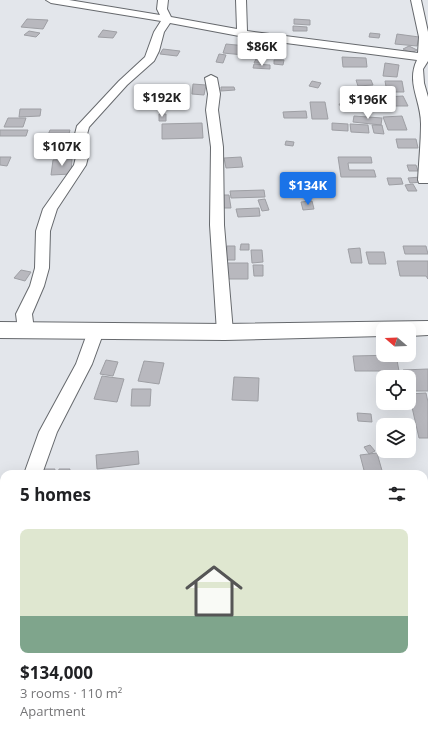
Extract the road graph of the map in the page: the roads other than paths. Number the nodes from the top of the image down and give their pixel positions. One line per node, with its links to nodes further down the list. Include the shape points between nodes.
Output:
1 (51, 0): 5 (street)
2 (163, 0): 5 (street, via 162,9)
3 (241, 0): 6 (street)
4 (416, 0): 7 (street)
5 (166, 19): 6 (street); 12 (street, via 158,32 150,58 83,126 80,138 80,166 50,209 43,231 42,268 24,314)
6 (242, 34): 7 (street)
7 (426, 58): 9 (street, via 418,69 418,82 427,124)
8 (211, 78): 14 (street, via 217,147 217,226)
9 (424, 180)
10 (428, 328): 14 (main road)
11 (0, 330): 12 (main road)
12 (26, 330): 13 (main road)
13 (96, 331): 14 (main road); 15 (street, via 84,364 48,432)
14 (225, 332)
15 (34, 470)

